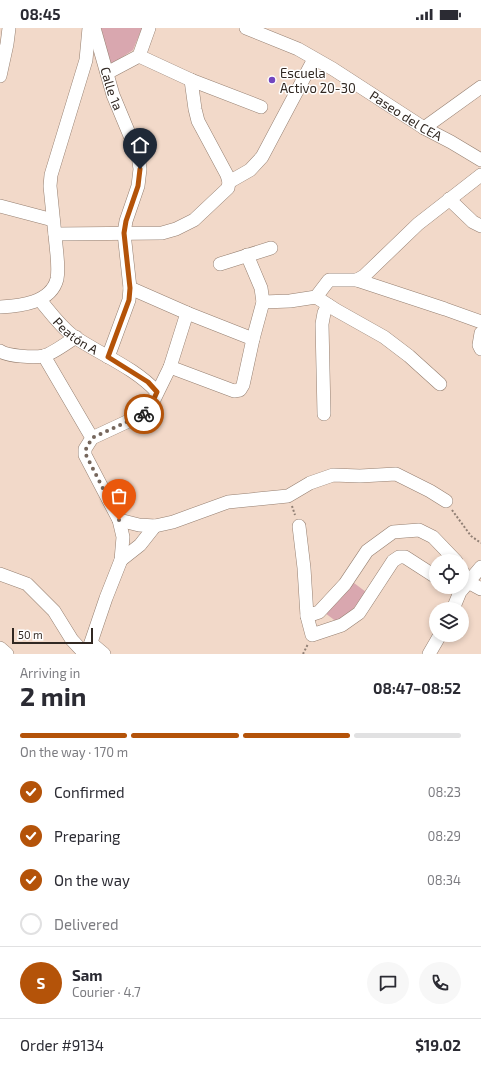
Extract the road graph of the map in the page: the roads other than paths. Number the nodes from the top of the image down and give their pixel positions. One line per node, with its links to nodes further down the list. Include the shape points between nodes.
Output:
1 (9, 28): 9 (street)
2 (90, 28): 19 (street, via 86,60 51,175)
3 (94, 28): 8 (street, Calle 1a)
4 (149, 28): 6 (street)
5 (246, 28): 7 (street, Paseo del CEA, via 298,49)
6 (139, 56): 8 (street); 10 (street)
7 (314, 59): 13 (street, Paseo del CEA); 16 (street, via 262,158 250,170)
8 (107, 73): 21 (street, Calle 1a, via 113,95 138,155 140,169 138,186)
9 (0, 76)
10 (191, 80): 12 (street); 16 (street, via 198,121)
11 (481, 87): 13 (street)
12 (261, 107)
13 (424, 128): 14 (street, Paseo del CEA)
14 (481, 160)
15 (481, 175): 17 (street)
16 (229, 182): 21 (street, via 228,188 194,220 176,229 162,233)
17 (449, 199): 20 (street, via 473,222); 26 (street)
18 (0, 206): 19 (street)
19 (53, 220): 22 (street)
20 (481, 226)
21 (124, 233): 22 (street); 27 (street, Calle 1a)
22 (55, 234): 29 (street, via 57,280 52,289)
23 (271, 248): 24 (street)
24 (247, 255): 25 (street); 30 (street, via 261,288)
25 (220, 264)
26 (357, 280): 28 (street, via 329,280); 34 (street)
27 (130, 288): 33 (street); 41 (street, Calle 1a, via 129,300)
28 (316, 297): 30 (street); 31 (street)
29 (40, 300): 32 (street); 36 (street, Peatón A)
30 (263, 302): 37 (street)
31 (328, 305): 43 (street, via 384,337); 45 (street, via 322,324)
32 (0, 308)
33 (186, 313): 37 (street); 42 (street)
34 (481, 322)
35 (481, 333): 38 (street)
36 (76, 337): 40 (street); 41 (street, Peatón A)
37 (253, 339): 42 (street, via 240,390 234,391)
38 (481, 349)
39 (0, 352): 40 (street)
40 (44, 356): 46 (street)
41 (108, 357): 44 (street, Peatón A, via 148,382)
42 (170, 367): 44 (street)
43 (440, 384)
44 (157, 392): 46 (street, via 148,412)
45 (324, 414)
46 (92, 438): 48 (street, via 86,455)
47 (446, 501): 49 (street, via 396,474 333,474 310,483 288,496 228,502)
48 (119, 520): 49 (street); 52 (street, via 123,537)
49 (155, 526): 52 (street, via 140,545)
50 (298, 526): 59 (street)
51 (450, 554): 59 (street, via 433,536 419,530 393,532 367,551 345,584 319,612)
52 (121, 560): 62 (street)
53 (481, 567): 56 (street)
54 (429, 572): 59 (street, via 405,557 399,557 393,561 359,613 342,625 312,635)
55 (0, 574): 62 (street, via 27,584 54,610 72,640)
56 (469, 577)
57 (469, 585): 58 (street)
58 (481, 589)
59 (307, 616)
60 (436, 642): 65 (street)
61 (0, 648): 63 (street)
62 (88, 650): 64 (street)
63 (7, 654)
64 (104, 654)
65 (429, 654)

